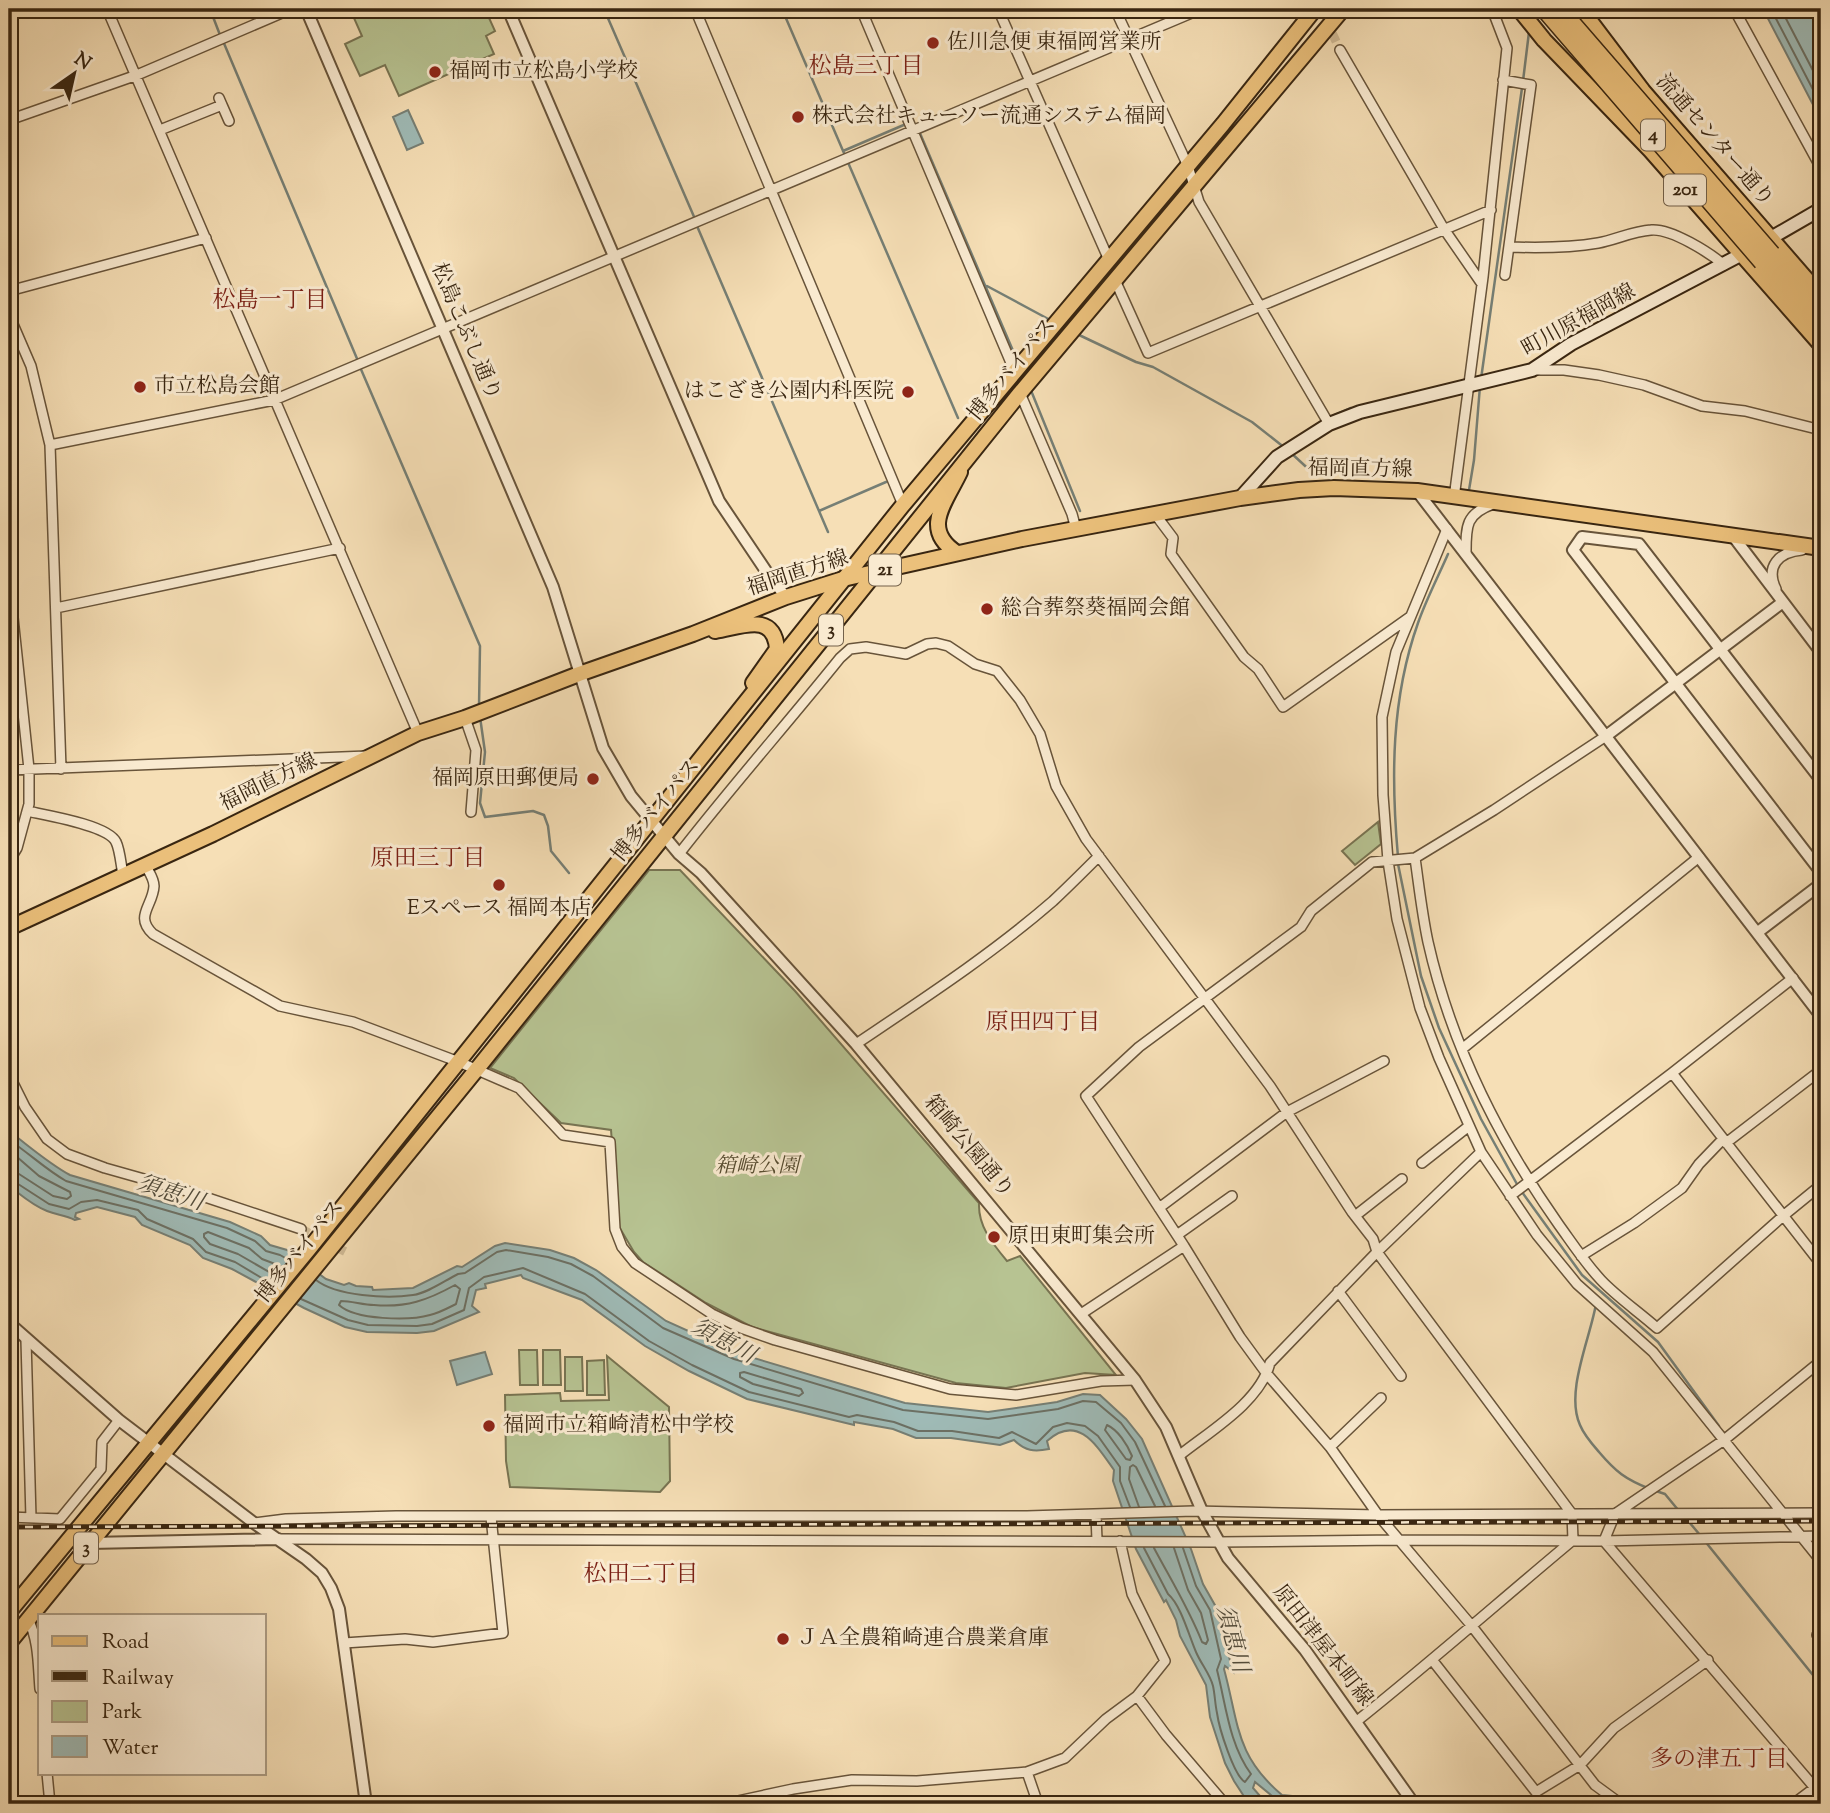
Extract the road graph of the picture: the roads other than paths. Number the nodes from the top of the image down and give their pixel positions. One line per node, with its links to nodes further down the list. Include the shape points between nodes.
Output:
1 (107, 9): 23 (street)
2 (290, 9): 23 (street)
3 (306, 9): 53 (street, 松島こぶし通り)
4 (508, 9): 42 (street)
5 (695, 9): 34 (street)
6 (861, 9): 29 (street)
7 (998, 9): 25 (street)
8 (1115, 9): 20 (street)
9 (1201, 9): 20 (street)
10 (1315, 9): 31 (main road, 博多バイパス / 3)
11 (1343, 9): 21 (main road, 博多バイパス / 3)
12 (1356, 9): 21 (main road)
13 (1492, 9): 24 (street, via 1507,48)
14 (1508, 9): 26 (main road, via 1569,75)
15 (1519, 9): 26 (main road, 201)
16 (1544, 9): 54 (highway, 4, bridge)
17 (1560, 9): 51 (highway, 4, bridge)
18 (1581, 9): 39 (main road, 流通センター通り / 201, via 1643,91)
19 (1734, 9): 32 (street)
20 (1128, 40): 25 (street); 31 (street)
21 (1310, 48): 33 (main road, 博多バイパス / 3)
22 (1340, 50): 37 (street)
23 (137, 75): 27 (street); 30 (street)
24 (1503, 80): 36 (street); 40 (street, via 1531,85)
25 (1029, 81): 29 (street); 43 (street)
26 (1591, 90): 41 (main road, 201)
27 (9, 120)
28 (229, 121): 30 (street, via 220,102)
29 (913, 129): 34 (street); 56 (street)
30 (160, 130): 38 (street)
31 (1188, 166): 33 (street); 43 (main road, 博多バイパス / 3)
32 (1821, 168)
33 (1195, 187): 46 (main road, 博多バイパス / 3); 50 (street, via 1199,202)
34 (771, 190): 42 (street); 69 (street)
35 (1821, 209): 39 (main road, 町川原福岡線)
36 (1491, 210): 37 (street); 47 (street)
37 (1444, 229): 47 (street); 50 (street)
38 (206, 238): 48 (street); 60 (street)
39 (1770, 238): 41 (main road, 町川原福岡線); 49 (main road, 流通センター通り / 201)
40 (1510, 247): 44 (street, via 1599,243 1652,229 1685,241); 45 (street)
41 (1743, 254): 44 (main road, 町川原福岡線); 55 (main road, 201)
42 (614, 256): 53 (street); 81 (street, via 719,501)
43 (1109, 260): 56 (main road, 博多バイパス / 3)
44 (1724, 265): 57 (main road, 町川原福岡線, via 1571,344)
45 (1504, 275)
46 (1115, 280): 50 (street, via 1148,353); 59 (main road, 博多バイパス / 3)
47 (1482, 284): 58 (street)
48 (9, 291)
49 (1821, 296)
50 (1261, 307): 61 (street)
51 (1821, 312)
52 (9, 315): 63 (street, via 31,366)
53 (443, 329): 60 (street); 88 (street, 松島こぶし通り, via 553,587)
54 (1821, 334)
55 (1821, 345)
56 (1014, 370): 69 (main road, 博多バイパス / 3)
57 (1532, 370): 58 (main road, 町川原福岡線); 62 (street, via 1599,375 1702,406 1745,411)
58 (1470, 385): 61 (main road, 町川原福岡線); 67 (street)
59 (1020, 393): 64 (main road, 博多バイパス / 3); 71 (street)
60 (274, 400): 63 (street); 74 (street)
61 (1329, 424): 66 (main road, 町川原福岡線, via 1277,457)
62 (1821, 430)
63 (50, 445): 83 (street)
64 (964, 464): 76 (main road, via 937,519 944,544); 78 (main road, 博多バイパス / 3)
65 (1417, 491): 66 (main road, 福岡直方線 / 21, via 1334,488); 67 (main road, 福岡直方線 / 21); 72 (street)
66 (1240, 498): 70 (main road, 福岡直方線 / 21)
67 (1454, 498): 68 (main road, 福岡直方線 / 21)
68 (1494, 503): 73 (main road, 福岡直方線 / 21); 77 (street, via 1471,517)
69 (903, 505): 79 (main road, 博多バイパス / 3)
70 (1154, 514): 71 (main road, 福岡直方線 / 21); 84 (street, via 1173,538 1171,554 1283,707)
71 (1076, 529): 76 (main road, 福岡直方線 / 21)
72 (1447, 529): 77 (street); 84 (street)
73 (1733, 536): 75 (main road, 福岡直方線 / 21); 82 (street)
74 (340, 548): 83 (street); 91 (street)
75 (1821, 548): 82 (street, via 1788,551 1776,560 1772,572)
76 (957, 553): 78 (main road, 福岡直方線 / 21)
77 (1466, 554): 92 (street)
78 (876, 572): 79 (main road, 福岡直方線 / 21); 102 (main road, 博多バイパス / 3)
79 (843, 579): 81 (main road, 福岡直方線 / 21); 94 (main road, 博多バイパス / 3)
80 (9, 580): 95 (street)
81 (786, 597): 85 (main road, 福岡直方線 / 21)
82 (1783, 602): 86 (street); 87 (street)
83 (56, 608): 96 (street)
84 (1411, 616): 108 (street, via 1396,652 1382,717)
85 (693, 634): 88 (main road, 福岡直方線 / 21); 94 (main road, via 763,625 772,631 777,649)
86 (1721, 650): 89 (street); 89 (street, via 1639,544 1582,537 1573,550); 98 (street)
87 (1821, 652)
88 (579, 674): 90 (main road, 福岡直方線 / 21); 101 (street, via 608,758 631,796)
89 (1676, 684): 92 (street); 110 (street)
90 (465, 718): 91 (main road, 福岡直方線 / 21); 100 (street, via 476,750)
91 (418, 733): 93 (main road, 福岡直方線 / 21)
92 (1606, 736): 105 (street); 106 (street)
93 (372, 755): 96 (street); 109 (main road, 福岡直方線 / 21)
94 (699, 761): 101 (main road, 博多バイパス / 3)
95 (29, 769): 96 (street); 97 (street); 99 (street)
96 (61, 769)
97 (13, 770)
98 (1821, 780)
99 (27, 811): 107 (street); 111 (street, via 107,833 116,841)
100 (471, 812)
101 (653, 820): 102 (street); 121 (main road, 博多バイパス / 3)
102 (664, 835): 103 (street, 箱崎公園通り); 122 (main road, 博多バイパス / 3)
103 (679, 854): 104 (street, via 840,657 850,649 866,647 906,654 936,643 997,671 1008,684 1040,734 1056,786); 118 (street, 箱崎公園通り)
104 (1099, 856): 116 (street); 118 (street, via 1021,927)
105 (1699, 857): 114 (street); 119 (street)
106 (1412, 858): 108 (street); 119 (street, via 1428,942)
107 (9, 861)
108 (1390, 861): 116 (street, via 1372,862 1311,911 1301,926); 127 (street, via 1397,919 1420,1008)
109 (145, 864): 111 (main road, 福岡直方線 / 21); 121 (street, via 154,888 144,918 153,934 280,1006 353,1022)
110 (1821, 872)
111 (123, 875): 113 (main road, 福岡直方線 / 21)
112 (1821, 884): 114 (street)
113 (9, 928)
114 (1758, 932): 115 (street)
115 (1793, 978): 117 (street); 124 (street)
116 (1205, 997): 126 (street); 136 (street, via 1139,1046 1086,1097)
117 (1821, 1016)
118 (856, 1044): 146 (street, 箱崎公園通り)
119 (1462, 1049): 132 (street)
120 (1384, 1061): 126 (street)
121 (459, 1062): 122 (street); 156 (main road, 博多バイパス / 3)
122 (477, 1069): 152 (street, via 519,1088 563,1135 610,1142 615,1229 622,1247 635,1264 741,1328 950,1390 1016,1395); 158 (main road, 博多バイパス / 3)
123 (1821, 1070): 128 (street)
124 (1672, 1073): 128 (street); 132 (street)
125 (9, 1075): 139 (street, via 47,1139 67,1154)
126 (1287, 1112): 136 (street); 137 (street)
127 (1469, 1126): 129 (street); 130 (street)
128 (1724, 1141): 138 (street); 143 (street, via 1682,1188)
129 (1481, 1152): 134 (street); 142 (street)
130 (1422, 1163)
131 (1402, 1179): 137 (street)
132 (1526, 1182): 134 (street); 143 (street)
133 (1821, 1185): 138 (street)
134 (1512, 1194): 155 (street, via 1559,1264 1653,1352)
135 (1233, 1196): 140 (street)
136 (1160, 1208): 140 (street)
137 (1355, 1216): 142 (street)
138 (1783, 1216): 143 (street, via 1657,1328 1602,1281); 144 (street)
139 (301, 1229)
140 (1177, 1235): 141 (street)
141 (1184, 1246): 146 (street); 150 (street)
142 (1377, 1252): 145 (street); 163 (street)
143 (1581, 1256)
144 (1821, 1264)
145 (1338, 1291): 150 (street, via 1270,1363); 151 (street)
146 (1081, 1314): 152 (street, 箱崎公園通り)
147 (9, 1323): 148 (street)
148 (26, 1340): 154 (street); 169 (street)
149 (1821, 1361): 155 (street)
150 (1267, 1374): 157 (street); 159 (street, via 1250,1399)
151 (1401, 1376)
152 (1135, 1380): 159 (street, 箱崎公園通り)
153 (1381, 1398): 157 (street)
154 (119, 1420): 156 (street); 169 (street, via 102,1441 101,1469 60,1519)
155 (1724, 1440): 161 (street); 164 (street)
156 (149, 1443): 158 (street); 183 (main road, 博多バイパス / 3)
157 (1330, 1447): 166 (street)
158 (164, 1455): 170 (street); 181 (main road, 博多バイパス / 3)
159 (1180, 1455): 160 (street, 箱崎公園通り)
160 (1198, 1511): 165 (street); 166 (street); 180 (street, 原田津屋本町線)
161 (1783, 1513): 162 (street); 164 (street); 171 (street)
162 (1821, 1513)
163 (1572, 1514): 164 (street); 166 (street); 177 (street)
164 (1615, 1514): 179 (street)
165 (1096, 1515): 168 (street); 175 (street)
166 (1378, 1515): 176 (street)
167 (9, 1517): 169 (street)
168 (491, 1517): 170 (street); 173 (street)
169 (31, 1518)
170 (254, 1523): 174 (street)
171 (1802, 1536): 172 (street); 179 (street); 182 (street)
172 (1821, 1536)
173 (494, 1538): 174 (street); 175 (street); 189 (street, via 503,1633 433,1643 405,1639)
174 (278, 1539): 181 (street); 189 (street, via 322,1573 339,1609)
175 (1097, 1540): 178 (street)
176 (1398, 1540): 177 (street); 180 (street); 185 (street)
177 (1573, 1540): 179 (street); 185 (street)
178 (1120, 1541): 180 (street); 193 (street, via 1132,1594 1165,1661)
179 (1604, 1541): 190 (street)
180 (1213, 1542): 194 (street, 原田津屋本町線, via 1306,1650)
181 (90, 1543): 184 (main road, 博多バイパス / 3)
182 (1821, 1561)
183 (9, 1612)
184 (28, 1619): 188 (main road, 博多バイパス / 3); 192 (street)
185 (1471, 1625): 191 (street); 195 (street)
186 (1821, 1631): 187 (street, via 1817,1634)
187 (1821, 1640)
188 (9, 1643)
189 (344, 1643): 200 (street)
190 (1708, 1660): 195 (street, via 1614,1728); 198 (street)
191 (1433, 1661): 194 (street); 195 (street, via 1536,1792)
192 (38, 1670)
193 (1137, 1696): 196 (street, via 1065,1758); 203 (street)
194 (1357, 1721): 204 (street, 原田津屋本町線)
195 (1580, 1765): 205 (street, via 1595,1785)
196 (1027, 1772): 201 (street, via 917,1781 852,1780 733,1802); 202 (street)
197 (47, 1774): 199 (street)
198 (1818, 1785): 206 (street)
199 (50, 1804)
200 (366, 1804)
201 (576, 1804)
202 (1038, 1804)
203 (1225, 1804)
204 (1414, 1804)
205 (1621, 1804)
206 (1793, 1804)

